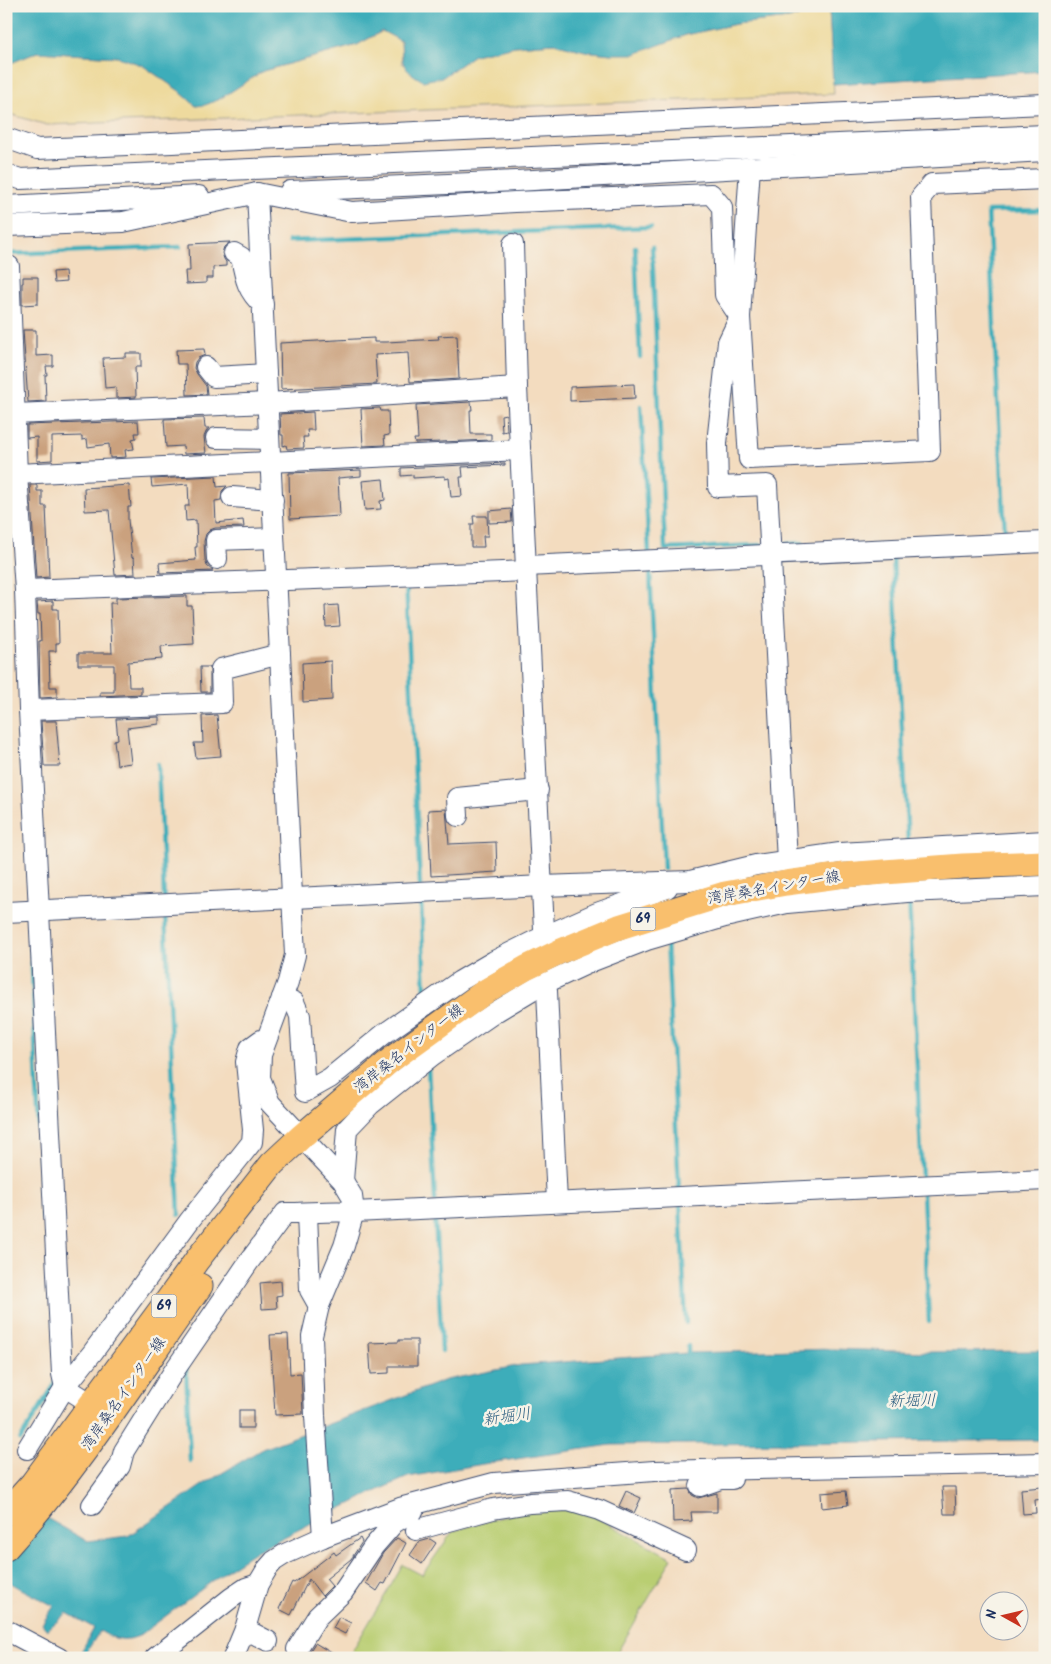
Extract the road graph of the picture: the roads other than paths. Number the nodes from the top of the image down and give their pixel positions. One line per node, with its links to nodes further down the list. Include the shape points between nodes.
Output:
1 (1045, 104): 3 (street, via 37,149)
2 (1045, 135): 6 (street, via 30,178)
3 (6, 138)
4 (1045, 151): 5 (street)
5 (750, 167): 8 (street); 15 (street)
6 (6, 174)
7 (1045, 179): 15 (street, via 932,184 921,197 930,451 749,459)
8 (257, 193): 9 (street); 10 (street, via 123,222); 14 (street); 15 (street, via 352,212 710,194 722,207 725,295)
9 (8, 204)
10 (6, 226)
11 (513, 244): 17 (street)
12 (234, 253): 14 (street, via 241,258 246,283)
13 (9, 266): 20 (street)
14 (263, 306): 16 (street)
15 (740, 317): 30 (street, via 728,342 717,443 718,487 767,485)
16 (266, 374): 18 (street); 19 (street, via 210,372)
17 (517, 387): 18 (street); 23 (street)
18 (268, 403): 19 (street); 22 (street)
19 (215, 405): 20 (street)
20 (16, 414): 25 (street)
21 (216, 438): 22 (street)
22 (269, 439): 24 (street)
23 (520, 450): 24 (street); 32 (street)
24 (271, 463): 25 (street); 27 (street)
25 (17, 474): 34 (street)
26 (232, 497): 27 (street)
27 (272, 500): 28 (street)
28 (274, 538): 31 (street, via 216,540); 33 (street)
29 (1045, 542): 30 (street)
30 (770, 555): 32 (street); 40 (street)
31 (217, 559)
32 (527, 568): 33 (street); 37 (street)
33 (276, 580): 34 (street); 35 (street)
34 (19, 593): 36 (street)
35 (280, 654): 36 (street, via 221,669 222,703); 45 (street)
36 (29, 710): 46 (street)
37 (538, 790): 38 (street, via 457,798); 43 (street)
38 (458, 816)
39 (1045, 840): 40 (street)
40 (787, 860): 42 (street)
41 (1045, 863): 52 (main road, 湾岸桑名インター線 / 69, via 903,870 786,883 725,894 619,927 561,951 486,991 392,1059)
42 (690, 881): 43 (street); 50 (street, via 598,913 494,962 460,981 384,1034 330,1078 305,1092 300,1016 294,1002)
43 (542, 886): 45 (street); 48 (street)
44 (1045, 886): 53 (street, via 907,892 787,903 655,937 593,961 537,987 497,1011 433,1055 370,1105 347,1129)
45 (292, 898): 46 (street); 50 (street, via 295,955)
46 (40, 911): 47 (street); 59 (street)
47 (6, 912)
48 (544, 930)
49 (547, 991): 55 (street)
50 (282, 998): 51 (street)
51 (266, 1036): 52 (street, via 260,1078 270,1103); 59 (street, via 250,1048 246,1062 252,1142)
52 (302, 1136): 53 (street); 65 (main road, 湾岸桑名インター線 / 69, via 284,1175 240,1229 88,1447)
53 (343, 1180): 56 (street, via 352,1196)
54 (1045, 1180): 55 (street)
55 (557, 1202): 56 (street)
56 (354, 1212): 57 (street); 58 (street)
57 (307, 1213): 58 (street, via 310,1290); 66 (street, via 286,1213 248,1263 172,1374 127,1429 120,1466)
58 (319, 1306): 71 (street, via 312,1336)
59 (65, 1387): 60 (street); 61 (street)
60 (84, 1400)
61 (27, 1449)
62 (1045, 1463): 63 (street)
63 (756, 1469): 64 (street, via 738,1478 720,1479); 67 (street, via 654,1471 494,1483)
64 (700, 1486)
65 (42, 1489): 69 (main road, 湾岸桑名インター線 / 69); 72 (main road, 湾岸桑名インター線 / 69)
66 (92, 1505)
67 (410, 1508): 68 (street); 71 (street); 78 (street, via 374,1546 343,1592 317,1617)
68 (493, 1508): 70 (street); 73 (street, via 568,1502 599,1510)
69 (6, 1513)
70 (416, 1530)
71 (323, 1537): 74 (street, via 274,1561)
72 (6, 1548)
73 (686, 1550)
74 (258, 1584): 75 (street); 80 (street, via 231,1598)
75 (245, 1629): 77 (street); 81 (street)
76 (6, 1630): 79 (street)
77 (268, 1641)
78 (297, 1649)
79 (59, 1658)
80 (155, 1658)
81 (233, 1658)

